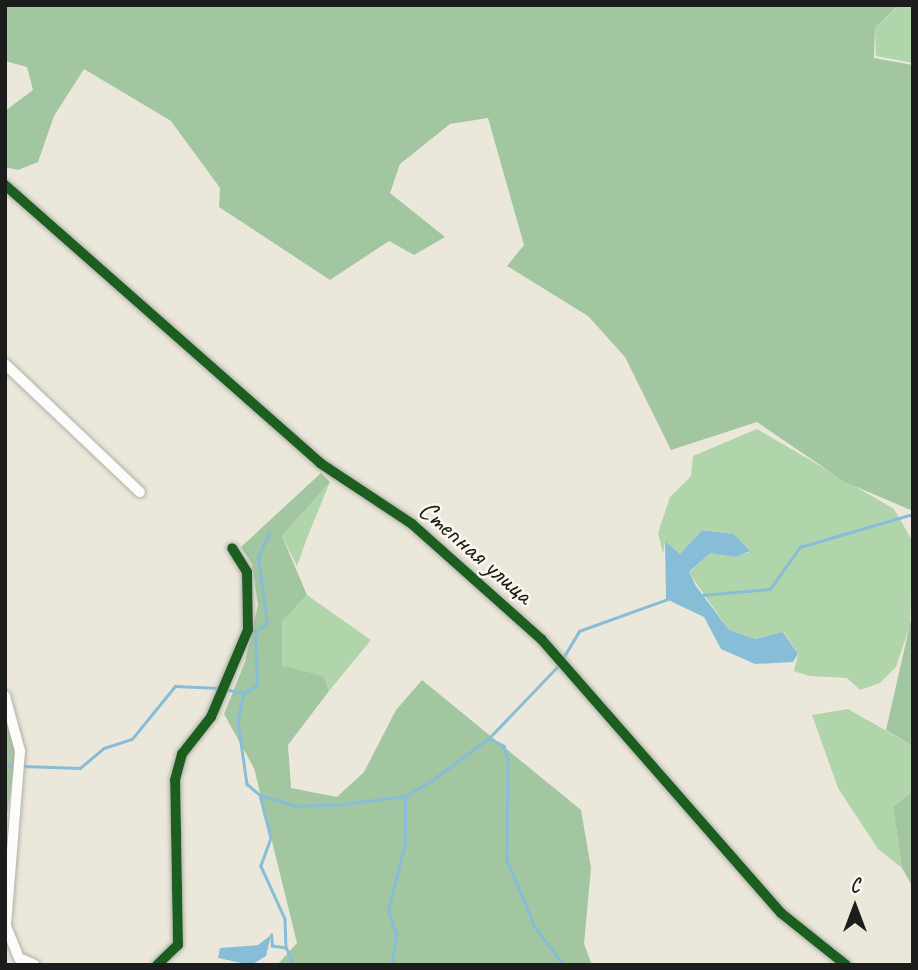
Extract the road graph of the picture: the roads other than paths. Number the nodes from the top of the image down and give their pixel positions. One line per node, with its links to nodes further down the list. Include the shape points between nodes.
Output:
1 (5, 185): 9 (street, Степная улица, via 320,463 412,524 558,655 780,913)
2 (5, 364): 3 (street)
3 (140, 492)
4 (232, 548): 7 (street, via 247,572 248,630 224,688 182,754 175,779 178,945)
5 (5, 696): 6 (street, via 19,769 7,853 6,926)
6 (18, 961): 8 (street)
7 (160, 964)
8 (36, 965)
9 (846, 965)

